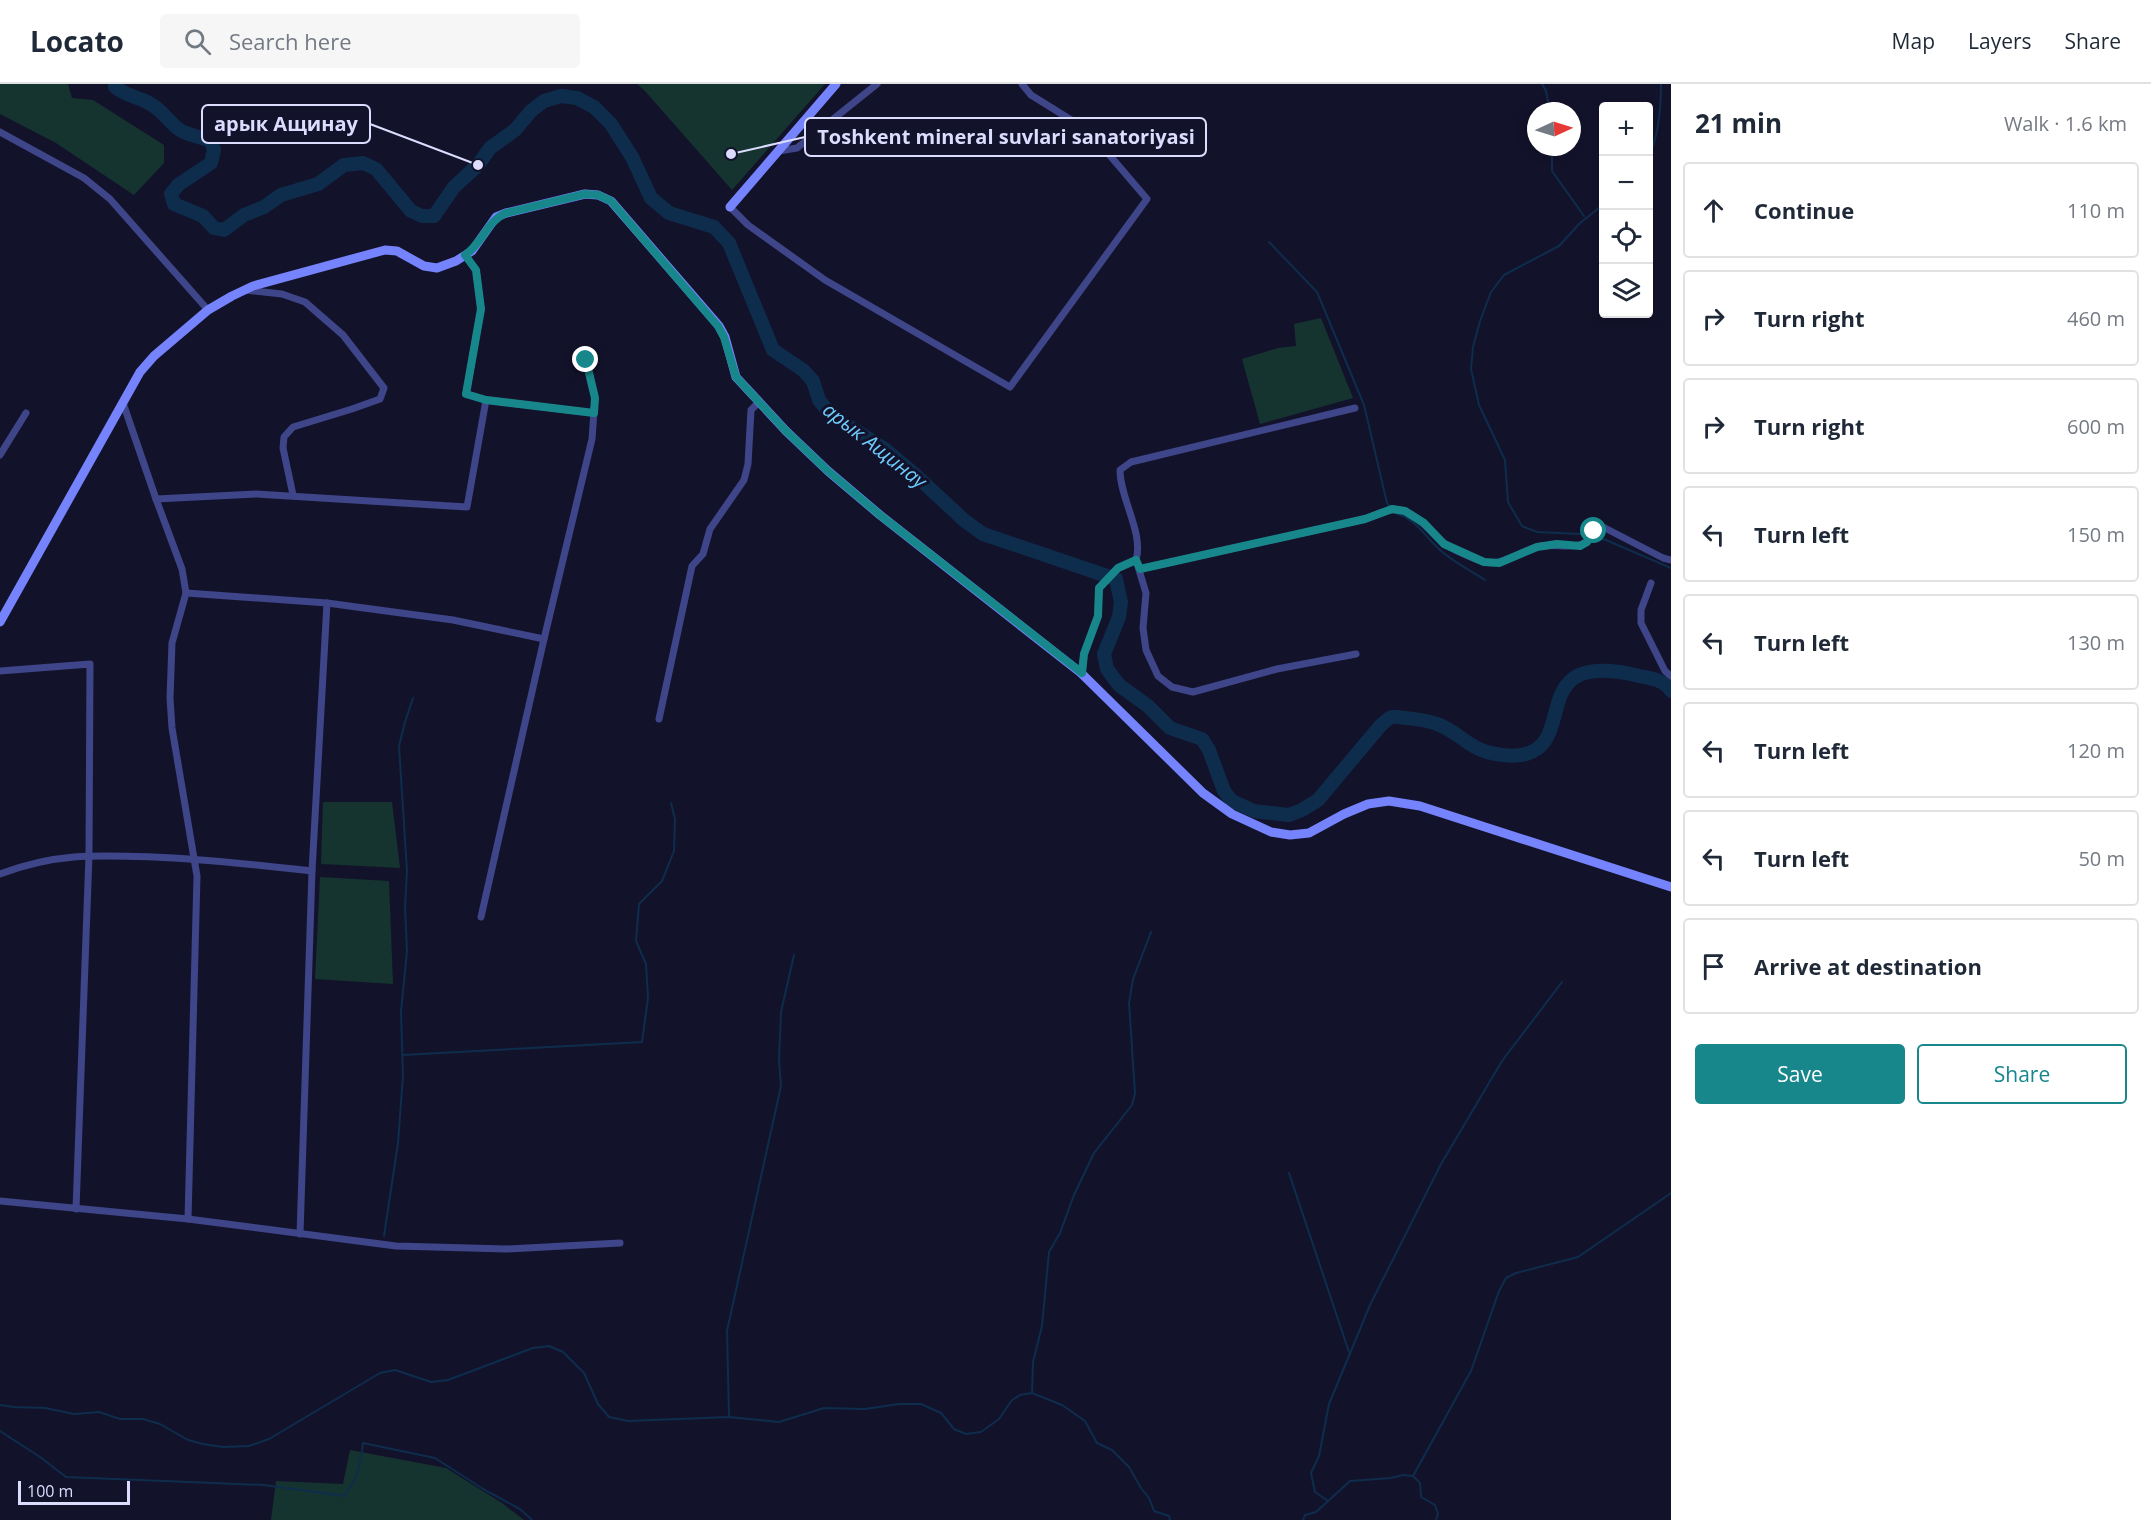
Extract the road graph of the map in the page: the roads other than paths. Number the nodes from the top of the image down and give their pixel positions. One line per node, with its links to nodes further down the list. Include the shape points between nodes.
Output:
1 (836, 84): 5 (main road)
2 (877, 84): 5 (street, via 797,148)
3 (1022, 84): 6 (street, via 1031,96 1089,131 1147,199 1010,387 825,280 748,225)
4 (0, 132): 9 (street, via 84,178 110,199)
5 (778, 151): 6 (main road)
6 (730, 207)
7 (465, 255): 8 (main road, via 437,268 424,266 398,251 385,250); 11 (street, via 476,270 481,309 466,394); 12 (main road, via 496,217 506,213 585,194 611,201 718,326 736,377)
8 (245, 290): 9 (main road); 18 (street, via 282,294 305,302 343,335 384,388 380,399 293,427 288,432 283,448)
9 (208, 310): 13 (main road, via 154,356)
10 (586, 360): 16 (street, via 595,398)
11 (486, 400): 16 (street); 18 (street, via 467,507)
12 (759, 402): 30 (main road, via 828,471 880,515); 32 (street, via 751,410 744,480 710,529 703,554 692,566)
13 (123, 403): 19 (street); 26 (main road)
14 (1355, 408): 20 (street, via 1131,462 1120,470 1120,483 1139,548)
15 (26, 413): 17 (street)
16 (594, 413): 27 (street, via 592,439)
17 (0, 455)
18 (293, 495): 19 (street)
19 (156, 499): 24 (street, via 183,569)
20 (1136, 560): 22 (street); 30 (street, via 1118,568 1099,588 1098,616 1084,654)
21 (1671, 560): 22 (street, via 1603,527 1580,546 1537,547 1499,563 1484,562 1444,544 1424,523 1405,511 1392,509 1365,519)
22 (1140, 569): 28 (street, via 1146,593 1146,650 1158,676 1172,687 1193,692 1277,669)
23 (1651, 583): 31 (street, via 1641,610 1641,623)
24 (186, 594): 25 (street); 34 (street, via 172,643 170,698)
25 (327, 603): 27 (street, via 453,620); 35 (street)
26 (0, 622)
27 (544, 639): 38 (street)
28 (1356, 654)
29 (0, 671): 33 (street, via 90,664)
30 (1082, 673): 37 (main road, via 1203,793 1232,814 1271,832 1309,833 1368,804 1389,801 1468,820)
31 (1671, 676)
32 (659, 719)
33 (89, 855): 34 (street); 36 (street, via 26,864); 40 (street)
34 (194, 859): 35 (street); 41 (street, via 197,876)
35 (312, 871): 42 (street)
36 (0, 874)
37 (1671, 887)
38 (481, 917)
39 (0, 1201): 40 (street)
40 (76, 1209): 41 (street)
41 (188, 1219): 42 (street)
42 (300, 1234): 43 (street, via 396,1246 506,1249)
43 (620, 1243)

